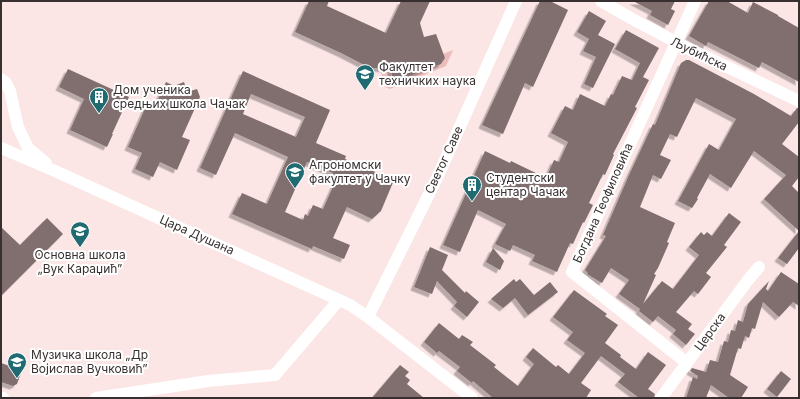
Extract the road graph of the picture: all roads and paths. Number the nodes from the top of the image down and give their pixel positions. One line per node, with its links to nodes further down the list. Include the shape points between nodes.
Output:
1 (516, 1): 11 (street, Светог Саве, via 437,178)
2 (601, 1): 4 (street, Љубићска)
3 (695, 1): 4 (street, Богдана Теофиловића)
4 (676, 42): 6 (street, Љубићска); 12 (street, Богдана Теофиловића, via 572,272)
5 (1, 79): 8 (street, Цара Душана, via 10,91 18,127 28,148)
6 (799, 102)
7 (1, 148): 8 (street, Цара Душана)
8 (55, 170): 10 (street, Цара Душана)
9 (759, 267): 12 (street, Церска)
10 (339, 300): 11 (street, Цара Душана); 13 (street, via 275,375 208,381)
11 (368, 317): 14 (street, Цара Душана)
12 (687, 364): 15 (street, Церска)
13 (96, 398)
14 (472, 398)
15 (661, 398)

